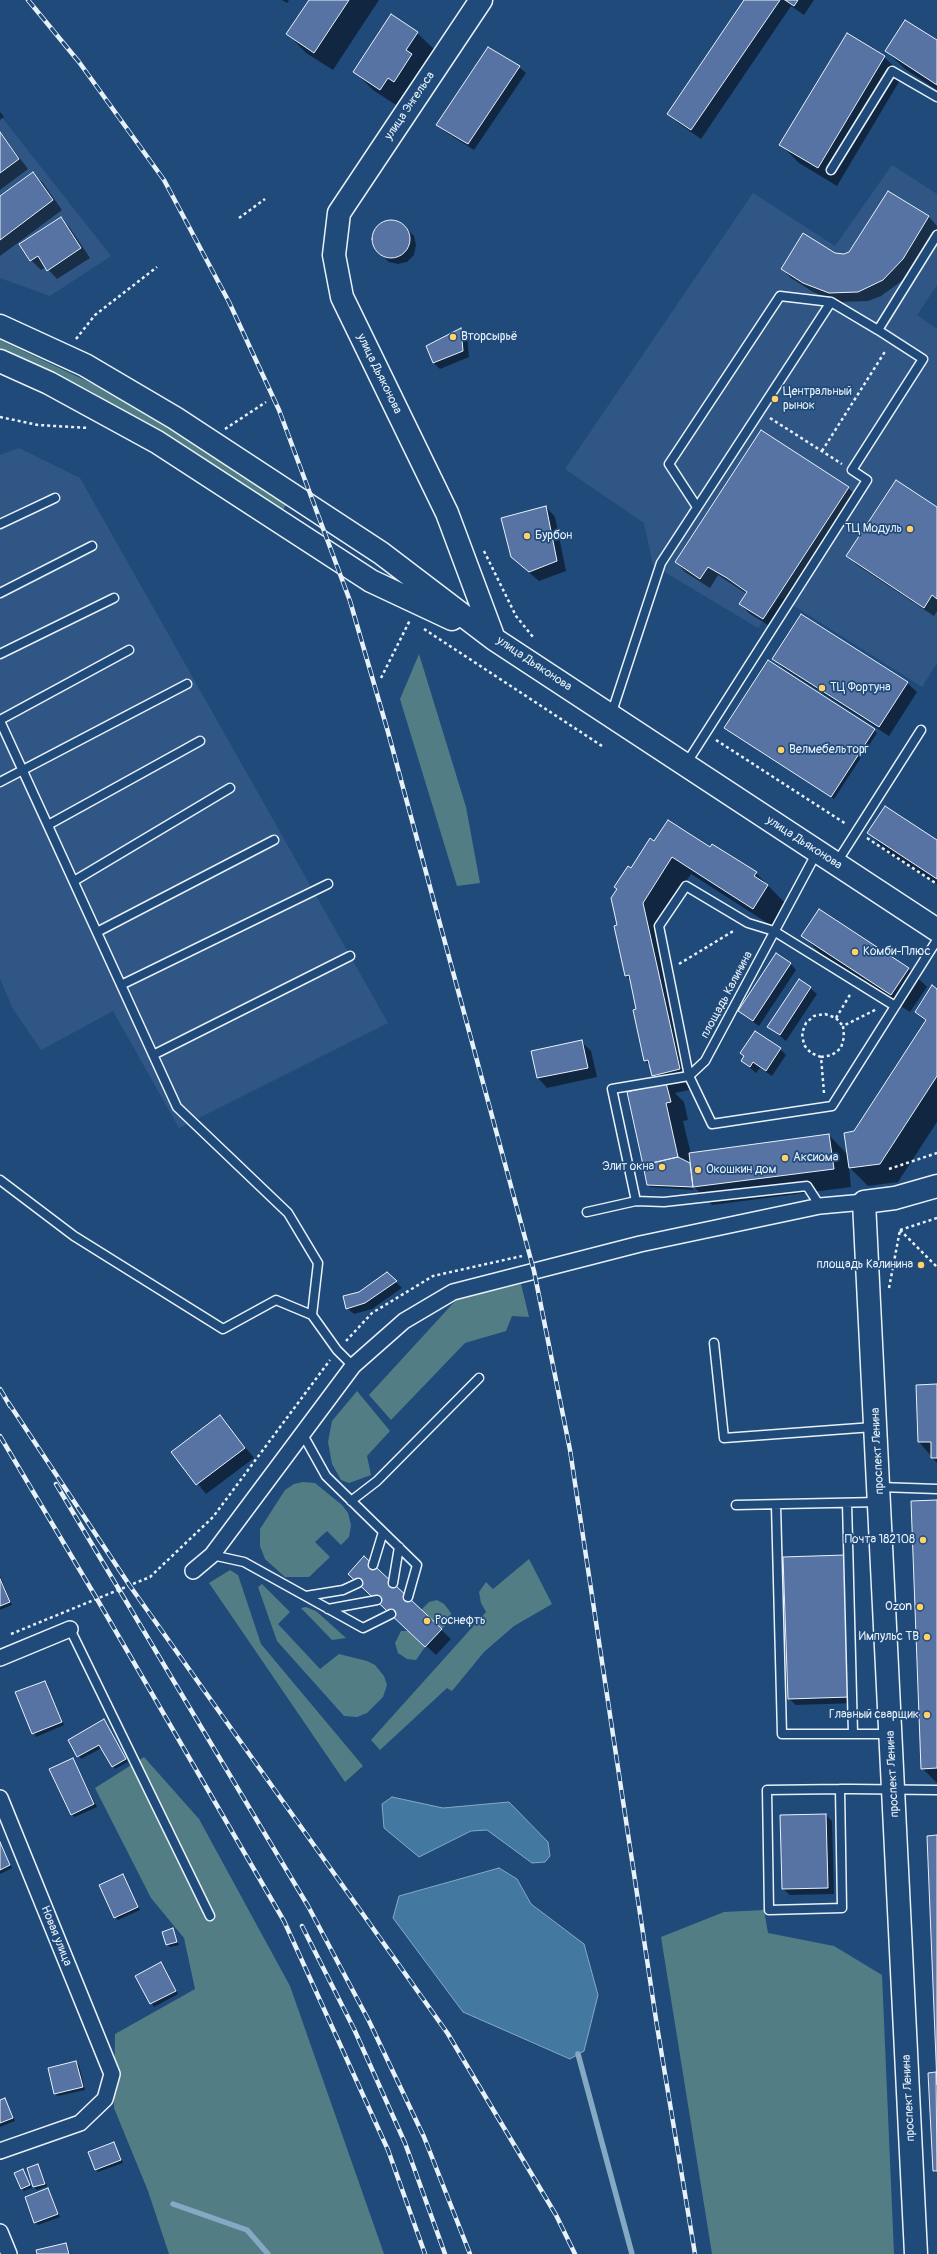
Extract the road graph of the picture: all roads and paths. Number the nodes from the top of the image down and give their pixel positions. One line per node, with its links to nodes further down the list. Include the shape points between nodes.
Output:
1 (481, 0): 5 (main road, улица Энгельса)
2 (937, 97): 3 (lane, via 892,71)
3 (831, 170)
4 (265, 199): 6 (path)
5 (339, 213): 34 (main road, улица Дьяконова, via 334,255 342,297 447,513)
6 (239, 218)
7 (937, 235): 11 (lane)
8 (157, 267): 13 (path, via 95,314)
9 (831, 302): 11 (lane); 16 (lane); 23 (lane, via 780,296 669,464)
10 (0, 326): 34 (main road, via 85,365 175,418 381,553)
11 (878, 330): 12 (lane)
12 (892, 339): 20 (path); 21 (lane, via 923,359)
13 (74, 342)
14 (0, 362): 34 (main road, via 50,383 156,442 371,580)
15 (266, 402): 19 (path)
16 (760, 411): 20 (path); 23 (lane)
17 (0, 417): 18 (path, via 38,425)
18 (92, 428)
19 (220, 432)
20 (822, 451): 21 (path)
21 (852, 470): 42 (lane, via 867,480)
22 (55, 498): 24 (lane)
23 (697, 507): 39 (lane, via 661,563)
24 (0, 524)
25 (92, 546): 27 (lane)
26 (482, 548): 33 (path, via 516,616)
27 (0, 593)
28 (114, 598): 36 (lane)
29 (404, 616): 30 (path)
30 (410, 620): 31 (path); 37 (path)
31 (414, 623)
32 (418, 626): 44 (path)
33 (533, 637)
34 (494, 639): 39 (main road, улица Дьяконова)
35 (129, 650): 40 (lane)
36 (0, 654)
37 (381, 678)
38 (187, 684): 46 (lane)
39 (611, 716): 45 (main road, улица Дьяконова)
40 (0, 721): 46 (lane)
41 (921, 730): 50 (lane)
42 (707, 734): 45 (lane); 50 (path)
43 (200, 741): 49 (lane)
44 (602, 746)
45 (686, 765): 52 (main road, улица Дьяконова)
46 (23, 770): 47 (lane); 49 (lane)
47 (0, 782)
48 (230, 788): 54 (lane)
49 (48, 825): 54 (lane)
50 (857, 832): 53 (lane); 56 (path)
51 (274, 840): 60 (lane)
52 (817, 852): 53 (main road, улица Дьяконова); 59 (lane, площадь Калинина)
53 (836, 864): 58 (main road, улица Дьяконова)
54 (74, 881): 60 (lane)
55 (328, 884): 65 (lane)
56 (937, 884)
57 (748, 923): 59 (lane); 63 (path); 63 (lane, via 686,886 659,926)
58 (937, 930)
59 (774, 931): 64 (lane); 71 (lane, площадь Калинина, via 705,1061)
60 (97, 932): 65 (lane)
61 (937, 940): 66 (lane)
62 (350, 956): 69 (lane)
63 (668, 971): 71 (lane)
64 (857, 982): 66 (lane); 67 (path)
65 (121, 985): 69 (lane)
66 (895, 1006): 68 (path, via 880,1008); 72 (lane, via 832,1106)
67 (836, 1018): 68 (path); 70 (path, via 825,1014 814,1016 804,1028 804,1044 811,1053)
68 (843, 1026): 70 (path, via 841,1048 832,1055)
69 (154, 1055): 84 (lane, via 177,1107 288,1213 318,1263)
70 (821, 1057): 72 (path)
71 (689, 1076): 72 (lane, via 712,1124); 77 (lane, via 612,1089)
72 (826, 1107)
73 (937, 1153): 74 (path)
74 (889, 1169)
75 (0, 1180): 84 (lane, via 74,1236 223,1329 276,1300)
76 (937, 1186): 78 (main road, via 895,1198)
77 (636, 1201): 79 (lane, via 664,1202 807,1186); 80 (lane)
78 (864, 1202): 79 (street); 89 (main road, проспект Ленина)
79 (820, 1206): 87 (street, via 640,1244 453,1292 404,1321)
80 (587, 1212)
81 (937, 1218): 83 (path, via 900,1230)
82 (529, 1254): 86 (path, via 433,1276 372,1313)
83 (937, 1267)
84 (312, 1315): 86 (lane)
85 (714, 1343): 89 (lane, via 724,1438)
86 (337, 1350): 87 (lane); 110 (path, via 213,1517 150,1577)
87 (353, 1366): 90 (street)
88 (479, 1378): 93 (lane, via 377,1481)
89 (876, 1427): 92 (main road, проспект Ленина)
90 (302, 1432): 93 (lane, via 326,1476); 99 (street)
91 (937, 1489): 92 (lane)
92 (880, 1495): 94 (lane); 112 (main road, проспект Ленина)
93 (351, 1502): 97 (lane)
94 (847, 1503): 96 (lane); 113 (lane)
95 (736, 1505): 96 (lane)
96 (776, 1505): 113 (lane, via 782,1734)
97 (383, 1532): 98 (lane); 100 (lane)
98 (399, 1547): 103 (lane); 105 (lane, via 417,1565)
99 (212, 1555): 101 (street); 104 (lane, via 244,1562)
100 (373, 1565)
101 (193, 1572)
102 (358, 1583): 104 (lane, via 343,1590)
103 (393, 1583)
104 (306, 1596): 107 (lane)
105 (408, 1597)
106 (377, 1600): 107 (lane)
107 (328, 1609): 108 (lane, via 363,1628)
108 (391, 1614)
109 (70, 1629): 111 (street); 118 (lane)
110 (7, 1636)
111 (0, 1658)
112 (892, 1733): 113 (lane); 116 (main road, проспект Ленина)
113 (853, 1734)
114 (840, 1789): 114 (lane, via 767,1790 769,1910 842,1908); 116 (lane)
115 (937, 1790): 116 (lane)
116 (894, 1791): 122 (main road, проспект Ленина)
117 (0, 1798): 119 (street, Новая улица, via 112,2074 105,2099 80,2123)
118 (210, 1916)
119 (0, 2151)
120 (0, 2232): 121 (street)
121 (9, 2254)
122 (916, 2254)

